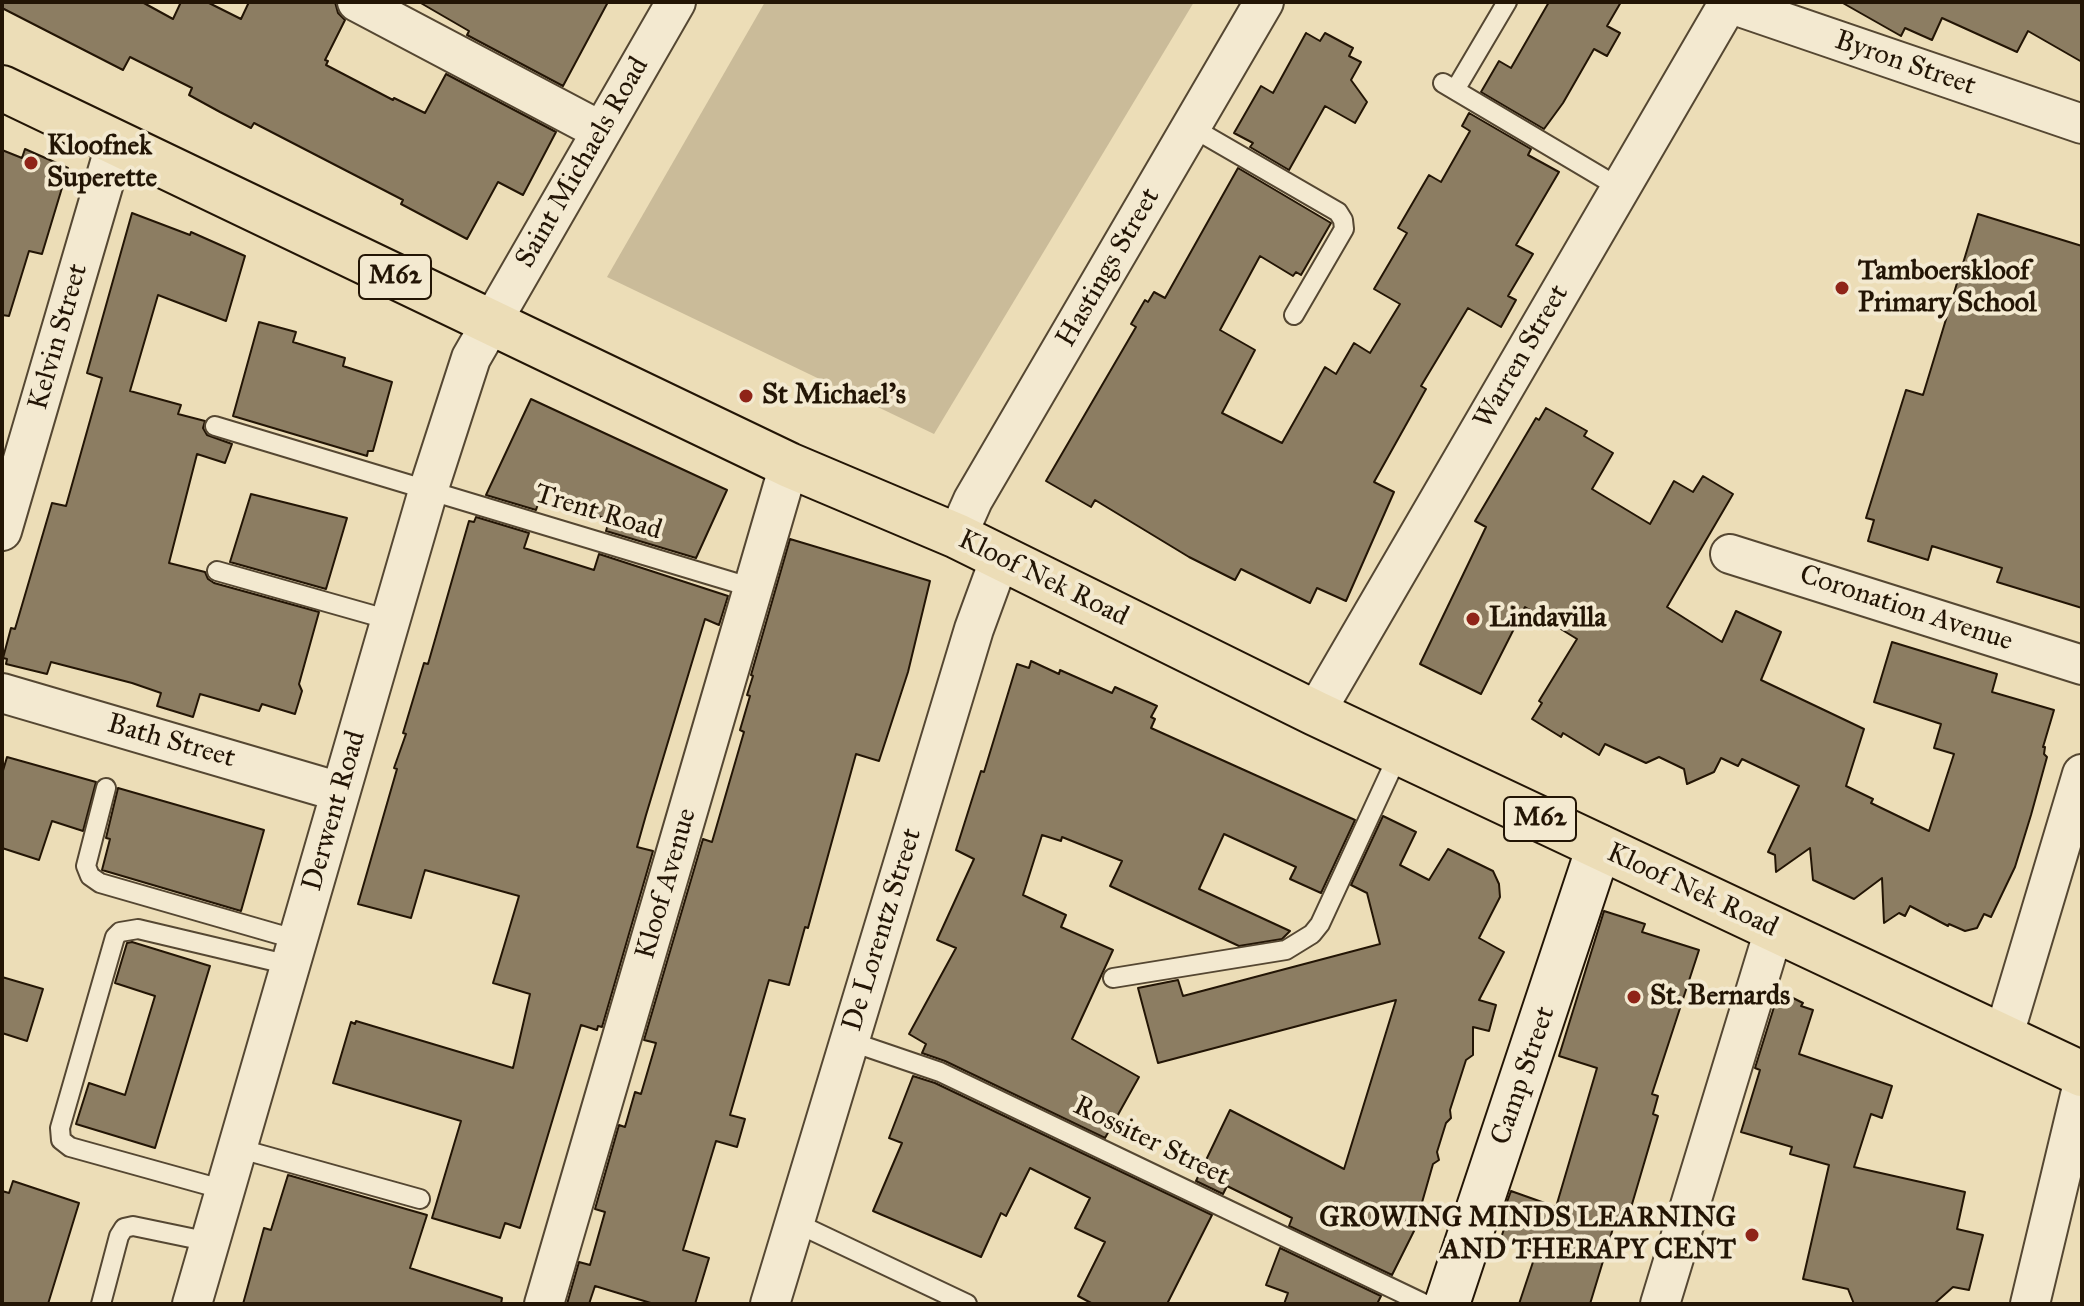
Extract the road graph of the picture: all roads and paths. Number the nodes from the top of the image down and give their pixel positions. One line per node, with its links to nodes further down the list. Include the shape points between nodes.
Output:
1 (357, 2): 9 (street)
2 (1264, 2): 8 (street, Hastings Street)
3 (1507, 2): 11 (lane, via 1449,86)
4 (1729, 3): 7 (street, Byron Street); 11 (street, Warren Street)
5 (665, 6): 9 (street, Saint Michaels Road)
6 (2, 88): 10 (main road, Kloof Nek Road / M62)
7 (2082, 124)
8 (1191, 127): 12 (lane, via 1338,212 1343,220 1344,229); 18 (street, Hastings Street)
9 (601, 131): 13 (street, Saint Michaels Road)
10 (116, 142): 13 (main road, Kloof Nek Road / M62); 17 (street, Kelvin Street)
11 (1620, 188): 26 (street, Warren Street)
12 (1294, 315)
13 (489, 323): 15 (main road, Kloof Nek Road / M62); 16 (street, Derwent Road, via 471,358)
14 (215, 426): 16 (lane, Trent Road)
15 (789, 465): 18 (main road, Kloof Nek Road / M62); 22 (street, Kloof Avenue)
16 (428, 491): 22 (lane, Trent Road); 23 (street, Derwent Road)
17 (2, 531)
18 (957, 536): 20 (main road, Kloof Nek Road / M62)
19 (1730, 554): 24 (street, Coronation Avenue)
20 (1000, 558): 26 (main road, Kloof Nek Road / M62); 36 (street, De Lorentz Street)
21 (217, 571): 23 (lane)
22 (753, 588): 46 (street, Kloof Avenue)
23 (390, 620): 30 (street, Derwent Road)
24 (2082, 665)
25 (2, 693): 30 (street, Bath Street)
26 (1315, 713): 27 (main road, Kloof Nek Road / M62)
27 (1399, 753): 31 (main road, Kloof Nek Road / M62); 34 (lane, via 1312,934 1286,950)
28 (2082, 774): 35 (street)
29 (106, 788): 33 (lane, via 86,866 90,876)
30 (340, 792): 33 (street, Derwent Road)
31 (1599, 847): 32 (main road, Kloof Nek Road / M62); 50 (street, Camp Street)
32 (1774, 930): 35 (main road, Kloof Nek Road / M62); 51 (street)
33 (294, 952): 39 (street, Derwent Road); 40 (lane, via 138,929 120,932 72,1084 60,1128 65,1145)
34 (1113, 978)
35 (2003, 1038): 37 (main road, Kloof Nek Road / M62)
36 (849, 1041): 42 (street, De Lorentz Street); 49 (lane, Rossiter Street, via 940,1072)
37 (2082, 1074)
38 (2082, 1087): 52 (street)
39 (237, 1148): 40 (street, Derwent Road); 41 (lane)
40 (225, 1190): 43 (street, Derwent Road)
41 (420, 1199)
42 (794, 1222): 47 (street, De Lorentz Street); 48 (lane)
43 (210, 1242): 44 (lane, via 124,1228); 45 (street, Derwent Road)
44 (101, 1304)
45 (192, 1304)
46 (544, 1304)
47 (770, 1304)
48 (967, 1304)
49 (1425, 1304)
50 (1447, 1304)
51 (1660, 1304)
52 (2030, 1304)

